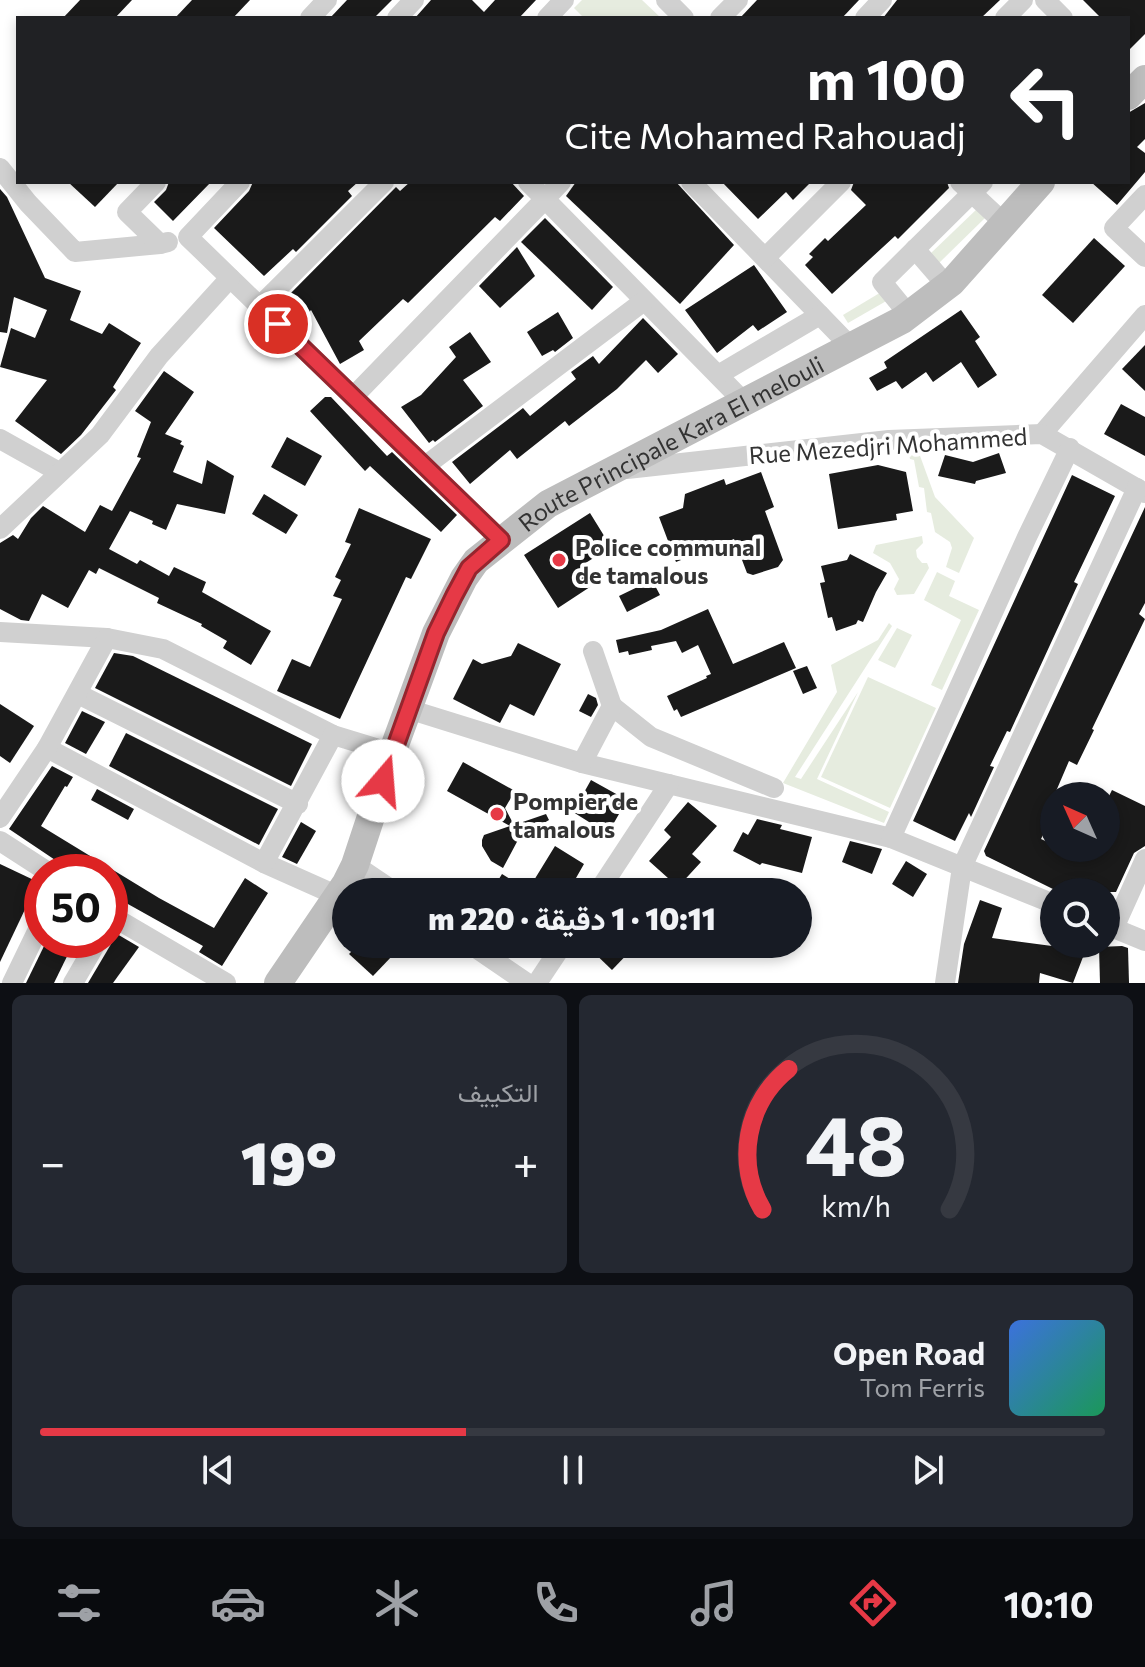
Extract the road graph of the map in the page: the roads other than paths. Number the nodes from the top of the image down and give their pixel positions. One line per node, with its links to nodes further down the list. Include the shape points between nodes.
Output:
1 (327, 0): 9 (street)
2 (414, 0): 10 (street)
3 (564, 0): 11 (street)
4 (666, 0): 12 (street)
5 (738, 0): 13 (street)
6 (882, 0): 14 (street)
7 (1023, 0): 15 (street)
8 (1045, 0): 16 (street)
9 (312, 16)
10 (399, 16)
11 (549, 16)
12 (682, 16)
13 (722, 16)
14 (867, 16)
15 (1007, 16)
16 (1061, 16)
17 (0, 168): 31 (street, via 75,252)
18 (154, 184): 31 (street, via 127,212)
19 (238, 184): 30 (street)
20 (382, 184): 38 (street)
21 (530, 184): 28 (street)
22 (559, 184): 28 (street)
23 (693, 184): 33 (street)
24 (839, 184): 33 (street)
25 (1038, 184): 29 (main road, Route Principale Kara El melouli)
26 (972, 186): 29 (street); 32 (street)
27 (1145, 195): 34 (street, via 1114,228)
28 (545, 199): 37 (street); 44 (street)
29 (1004, 223): 36 (main road, Route Principale Kara El melouli)
30 (188, 237): 31 (street); 35 (street)
31 (160, 244)
32 (915, 249): 36 (street); 40 (street, via 882,282)
33 (766, 257): 39 (street)
34 (1145, 257)
35 (230, 278): 38 (street); 51 (street, via 159,356 100,435)
36 (947, 286): 40 (main road, Route Principale Kara El melouli)
37 (644, 301): 43 (street); 50 (street)
38 (260, 306): 44 (street)
39 (820, 315): 42 (street); 43 (street)
40 (909, 315): 42 (main road, Route Principale Kara El melouli)
41 (1145, 315): 46 (street)
42 (851, 347): 45 (main road, Route Principale Kara El melouli)
43 (718, 375): 45 (street)
44 (353, 397): 50 (street)
45 (745, 403): 49 (main road, Route Principale Kara El melouli)
46 (1042, 434): 48 (street, Rue Mezedjri Mohammed); 49 (street, Rue Mezedjri Mohammed)
47 (0, 439): 51 (street)
48 (1070, 448): 52 (street, Rue Mezedjri Mohammed); 69 (street)
49 (672, 454): 54 (main road, Route Principale Kara El melouli, via 615,470 548,504)
50 (425, 466): 54 (street)
51 (59, 472): 53 (street)
52 (1141, 491): 75 (street)
53 (0, 529)
54 (501, 540): 60 (main road, Route Principale Kara El melouli, via 464,578 436,633)
55 (0, 632): 56 (street)
56 (107, 638): 58 (street); 61 (street, via 163,649)
57 (593, 651): 59 (street)
58 (78, 694): 62 (street); 67 (street)
59 (612, 706): 64 (street); 66 (street, via 651,737)
60 (408, 709): 63 (main road, Route Principale Kara El melouli); 64 (street)
61 (333, 735): 63 (street); 67 (street)
62 (47, 748): 68 (street); 73 (street)
63 (392, 753): 74 (main road, Route Principale Kara El melouli)
64 (582, 763): 65 (street)
65 (669, 784): 69 (street); 78 (street)
66 (774, 788)
67 (298, 804): 73 (street)
68 (0, 818)
69 (891, 838): 75 (street)
70 (0, 841): 71 (street)
71 (24, 856)
72 (1145, 859): 82 (street)
73 (264, 863): 79 (street)
74 (355, 865): 76 (main road, Route Principale Kara El melouli); 77 (street)
75 (962, 867): 80 (street); 96 (street)
76 (348, 878)
77 (374, 878)
78 (607, 878)
79 (332, 893)
80 (1040, 898)
81 (332, 905): 93 (main road, Route Principale Kara El melouli)
82 (1120, 908)
83 (128, 927): 92 (street)
84 (1120, 931): 85 (street)
85 (1145, 941)
86 (24, 958): 90 (street)
87 (88, 958): 91 (street)
88 (490, 958): 94 (street)
89 (554, 958): 95 (street)
90 (12, 983)
91 (73, 983)
92 (226, 983)
93 (278, 983)
94 (527, 983)
95 (537, 983)
96 (945, 983)

